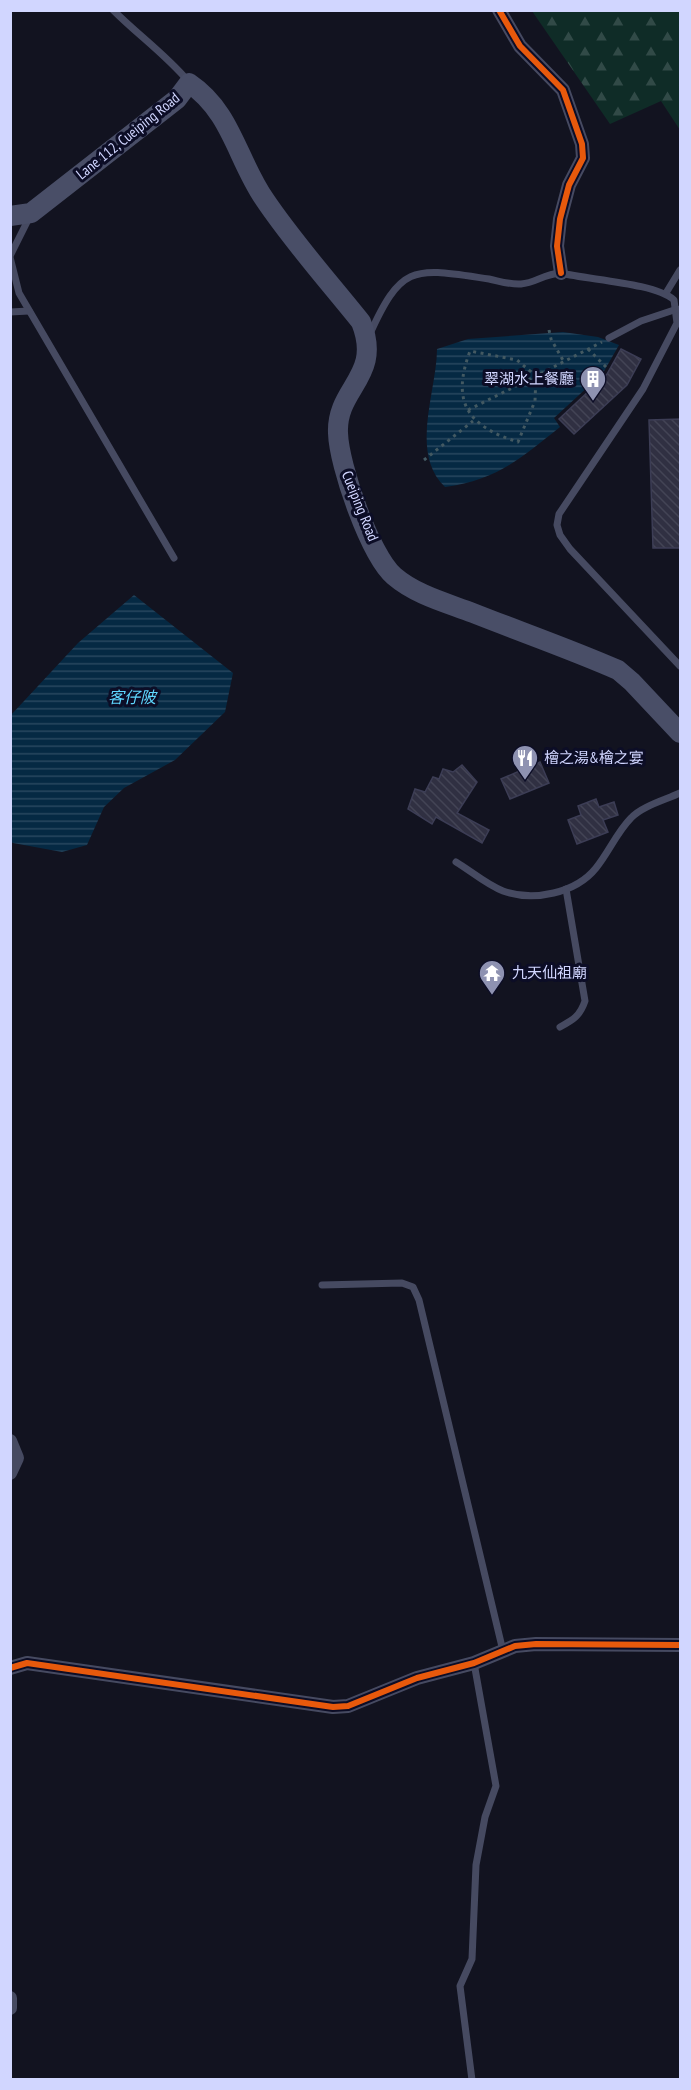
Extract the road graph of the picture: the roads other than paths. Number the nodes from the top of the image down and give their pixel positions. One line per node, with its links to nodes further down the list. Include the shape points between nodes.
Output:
1 (113, 10): 3 (lane, via 144,42 166,56)
2 (499, 10): 8 (street, via 520,46 563,90 582,144 583,158 569,185 560,219 557,246)
3 (189, 83): 4 (main road, Lane 112, Cueiping Road, via 177,99); 14 (main road, Lane 112, Cueiping Road, via 219,110 265,200 362,322)
4 (31, 213): 5 (main road, Lane 112, Cueiping Road); 6 (lane)
5 (10, 216)
6 (10, 256): 11 (lane, via 19,293)
7 (681, 270): 9 (lane)
8 (561, 273): 9 (lane, Cueiping Road); 14 (lane, Cueiping Road, via 520,284 425,271 408,277 391,293)
9 (666, 293): 10 (lane)
10 (677, 309): 13 (lane, via 641,321); 16 (lane, via 677,323 643,389 569,497 557,525 570,549)
11 (29, 311): 12 (lane); 15 (lane)
12 (10, 312)
13 (609, 338)
14 (368, 339): 17 (main road, Cueiping Road, via 364,371 343,406 337,431 349,488 393,575 429,596 618,670)
15 (174, 558)
16 (681, 666)
17 (681, 733)
18 (681, 793): 20 (lane, via 632,816 596,868 582,883)
19 (456, 862): 20 (lane, via 501,890 520,896)
20 (566, 889): 21 (lane, via 585,1001 574,1019)
21 (560, 1027)
22 (322, 1285): 26 (lane, via 402,1283 416,1293)
23 (10, 1441): 24 (street, via 17,1458)
24 (10, 1473)
25 (681, 1645): 26 (street, via 536,1644)
26 (503, 1651): 27 (street)
27 (474, 1663): 28 (street, via 417,1678 348,1706 333,1707 27,1663); 31 (lane, via 496,1786 485,1816 476,1865 472,1959 460,1986)
28 (10, 1668)
29 (10, 1998): 30 (street)
30 (10, 2008)
31 (472, 2079)

